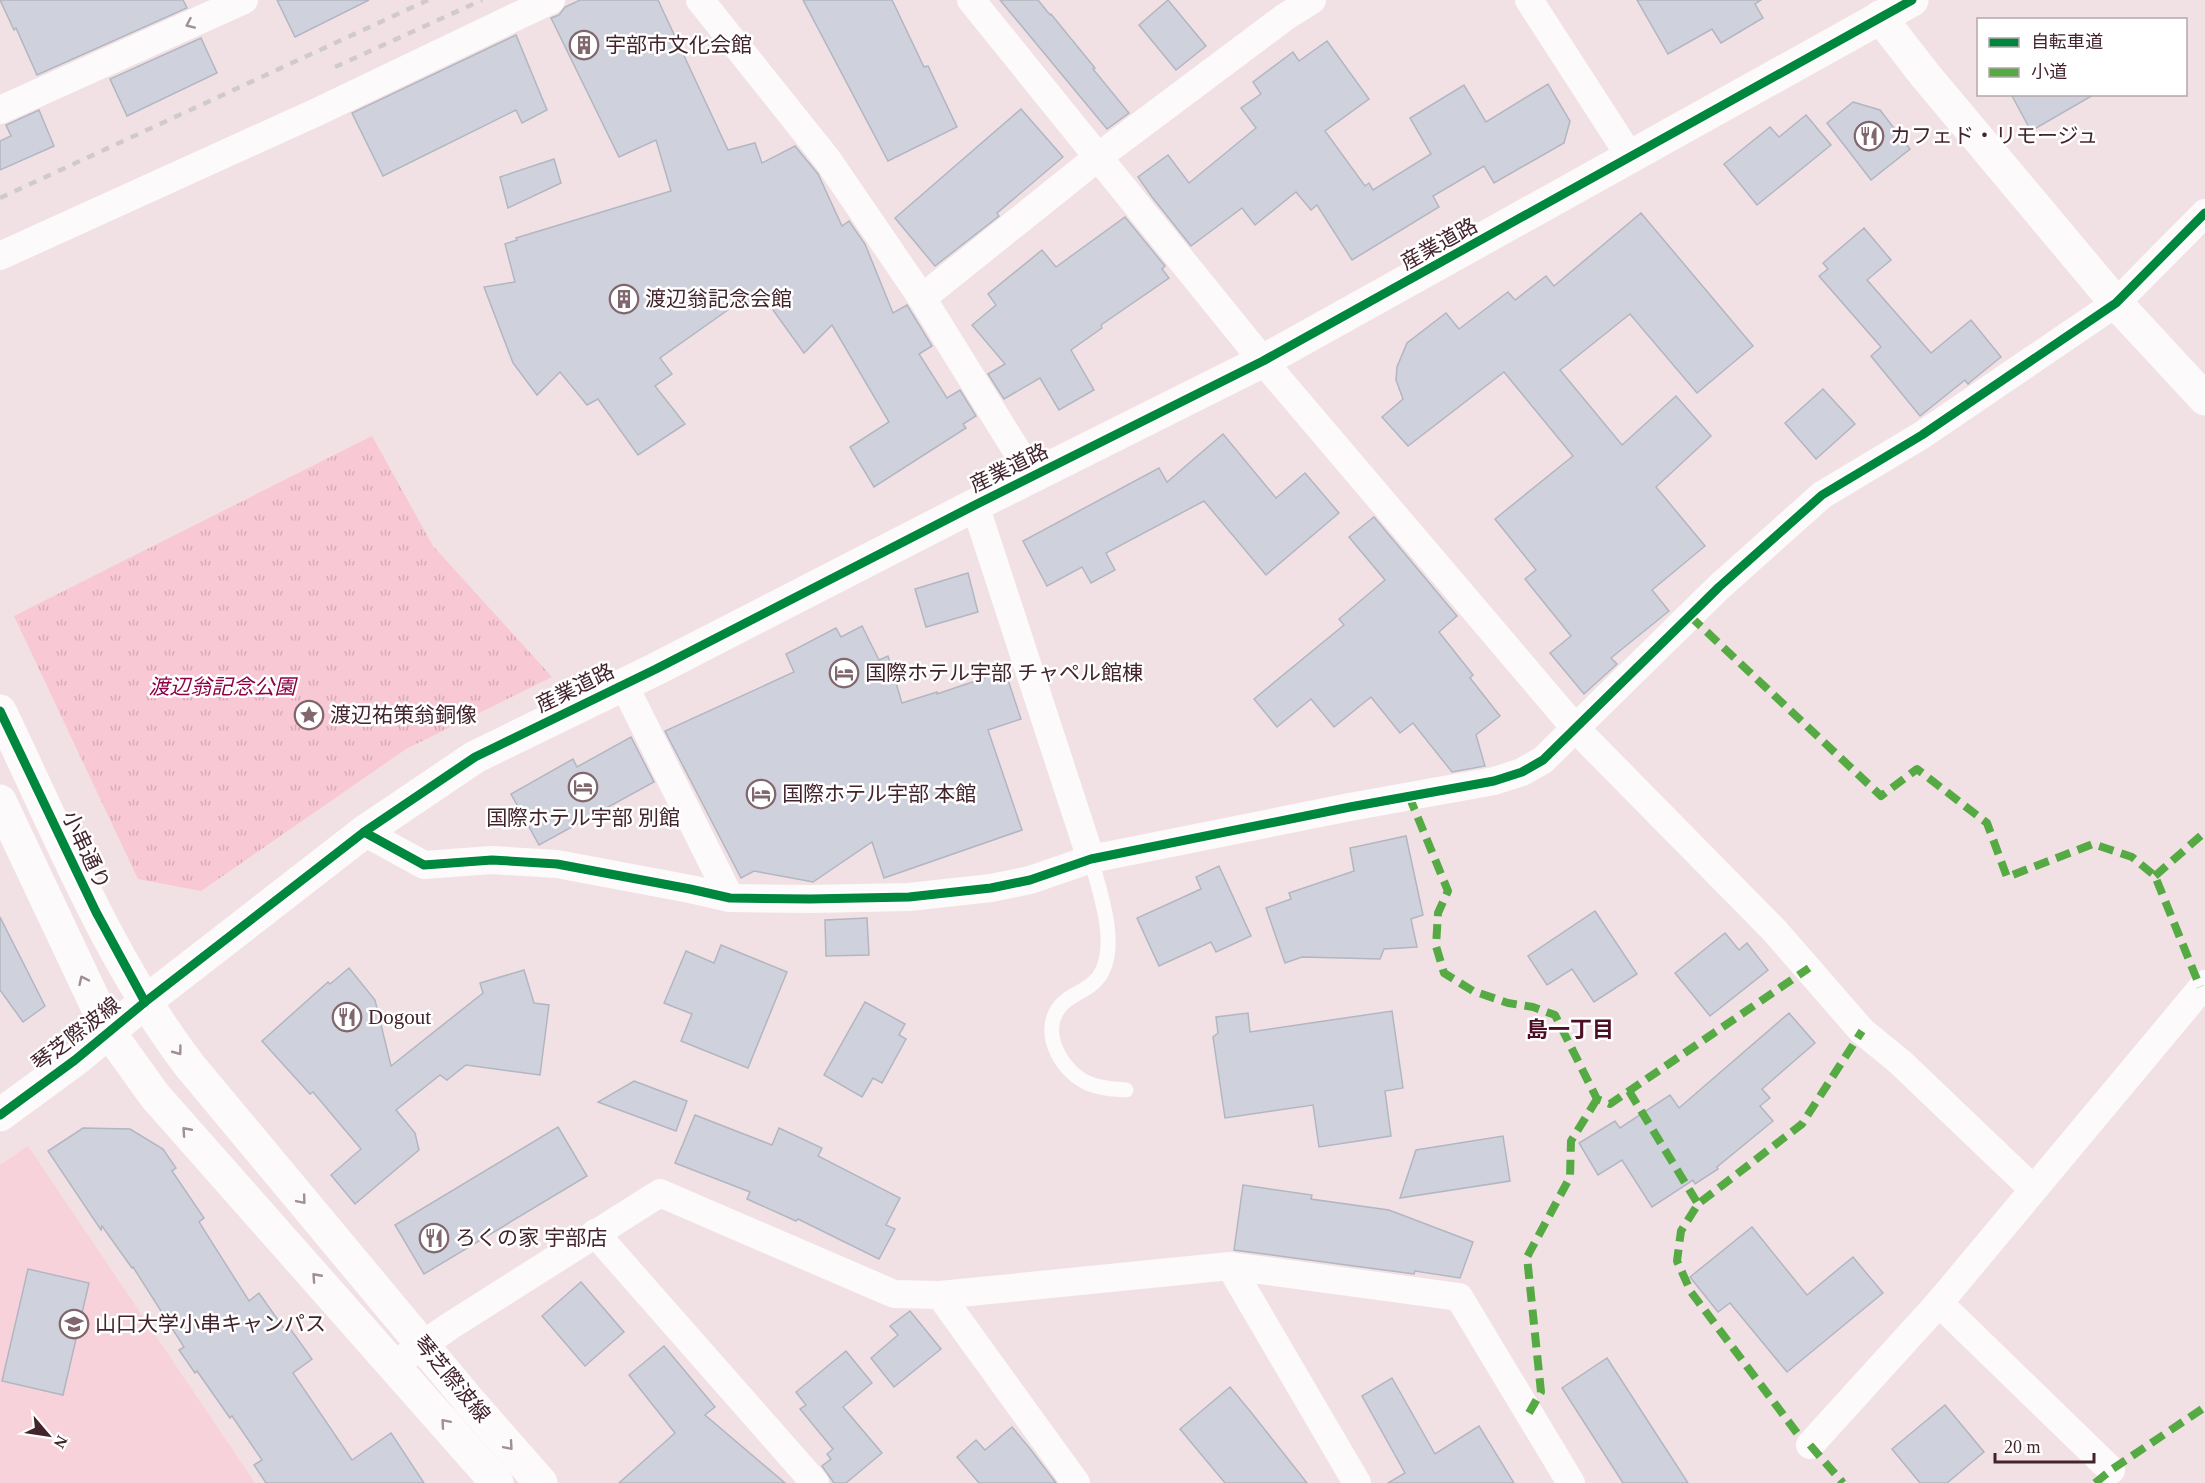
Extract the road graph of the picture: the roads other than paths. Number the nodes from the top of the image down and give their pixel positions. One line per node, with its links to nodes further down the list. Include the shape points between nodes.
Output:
1 (244, 0): 9 (street, one-way to 9)
2 (551, 0): 13 (street, via 318,112)
3 (700, 0): 14 (street, via 827,159)
4 (971, 0): 10 (street)
5 (1312, 0): 10 (street)
6 (1529, 0): 11 (street)
7 (1912, 0): 8 (street, 産業道路)
8 (1880, 17): 11 (street, 産業道路); 15 (street)
9 (0, 110)
10 (1098, 157): 14 (street); 16 (street)
11 (1631, 158): 16 (street, 産業道路)
12 (2205, 213): 15 (street)
13 (0, 256)
14 (922, 298): 18 (street)
15 (2116, 303): 17 (street); 22 (street, via 1922,435 1822,495 1719,587)
16 (1263, 362): 18 (street, 産業道路); 22 (street)
17 (2205, 399)
18 (1033, 477): 19 (street, 産業道路)
19 (975, 504): 20 (street, 産業道路); 26 (street)
20 (624, 685): 25 (street, 産業道路, via 475,757); 27 (street)
21 (0, 711): 23 (street, 小串通り)
22 (1576, 729): 26 (street, via 1543,760 1494,781); 33 (street, via 1774,930 1862,1031 1900,1062)
23 (47, 809): 24 (street); 29 (street, 小串通り)
24 (4, 819): 30 (street, one-way to 24)
25 (364, 832): 27 (street, via 424,865 492,860 557,864); 29 (street, 産業道路)
26 (1091, 859): 27 (street, via 1030,880 969,891 909,897); 31 (lane, via 1107,923 1105,966 1097,980 1058,1009 1052,1027 1053,1043 1071,1072 1088,1084)
27 (730, 898)
28 (2205, 984): 33 (street)
29 (145, 1002): 30 (street, 琴芝際波線); 38 (street, 琴芝際波線, one-way to 38, via 190,1066)
30 (109, 1032): 32 (street, 琴芝際波線); 39 (street, 琴芝際波線, one-way to 30, via 155,1096)
31 (1126, 1090)
32 (0, 1115)
33 (2033, 1190): 37 (street)
34 (595, 1233): 36 (street, via 660,1193 894,1294); 38 (street); 44 (street)
35 (1230, 1266): 36 (street); 46 (street); 47 (street, via 1459,1297)
36 (940, 1295): 45 (street)
37 (1939, 1304): 40 (street); 41 (street)
38 (423, 1344): 39 (street); 43 (street, 琴芝際波線, one-way to 43)
39 (394, 1365): 42 (street, 琴芝際波線, one-way to 39)
40 (1810, 1445)
41 (2111, 1470)
42 (497, 1483)
43 (541, 1483)
44 (814, 1483)
45 (1076, 1483)
46 (1357, 1483)
47 (1571, 1483)

